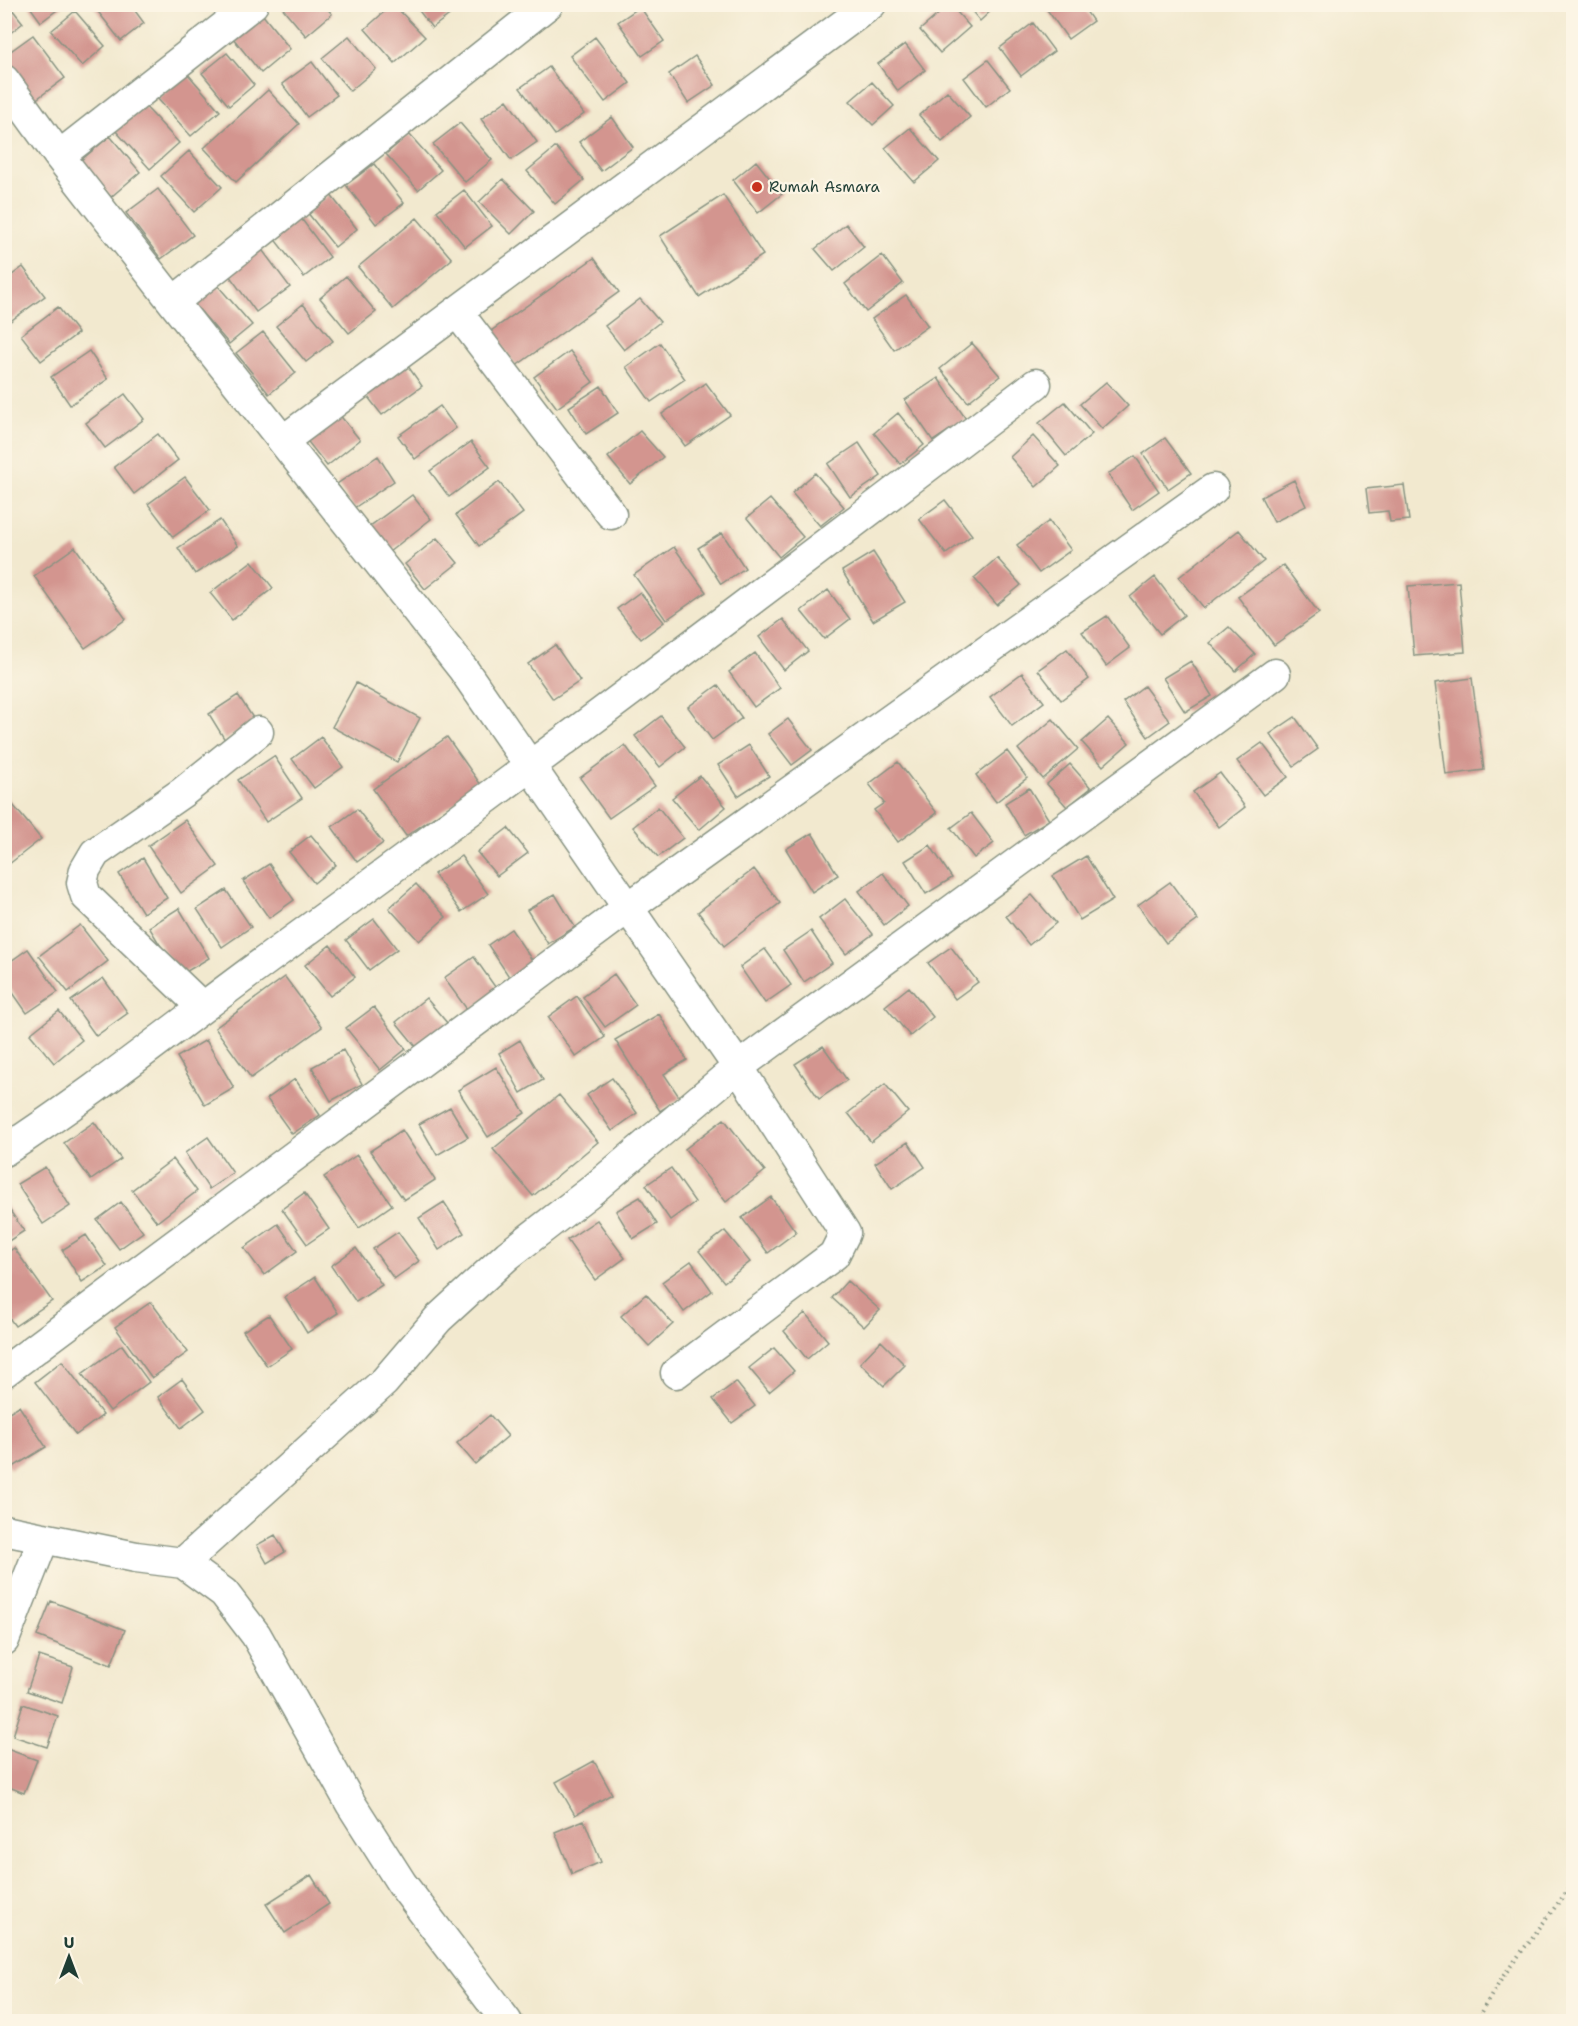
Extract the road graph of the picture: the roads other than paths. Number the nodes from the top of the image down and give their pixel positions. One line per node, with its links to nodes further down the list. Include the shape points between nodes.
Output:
1 (253, 4): 5 (street)
2 (548, 4): 6 (street)
3 (871, 4): 7 (street)
4 (4, 80): 5 (street)
5 (59, 156): 6 (street)
6 (172, 302): 9 (street)
7 (458, 313): 9 (street); 11 (street)
8 (1036, 384): 14 (street)
9 (284, 440): 14 (street, via 463,669)
10 (1213, 489): 15 (street)
11 (611, 514)
12 (1275, 674): 17 (street)
13 (258, 732): 16 (street, via 183,792 95,853 82,883 86,896)
14 (531, 768): 15 (street); 16 (street)
15 (629, 907): 17 (street); 19 (street)
16 (202, 1007): 18 (street, via 70,1108)
17 (738, 1067): 20 (street, via 845,1233 834,1255); 23 (street, via 508,1255 438,1319 384,1382)
18 (4, 1152)
19 (4, 1372)
20 (676, 1373)
21 (4, 1530): 22 (street)
22 (44, 1538): 23 (street); 24 (street)
23 (183, 1563): 25 (street, via 225,1593 256,1635 351,1804 402,1884)
24 (4, 1640)
25 (507, 2022)

